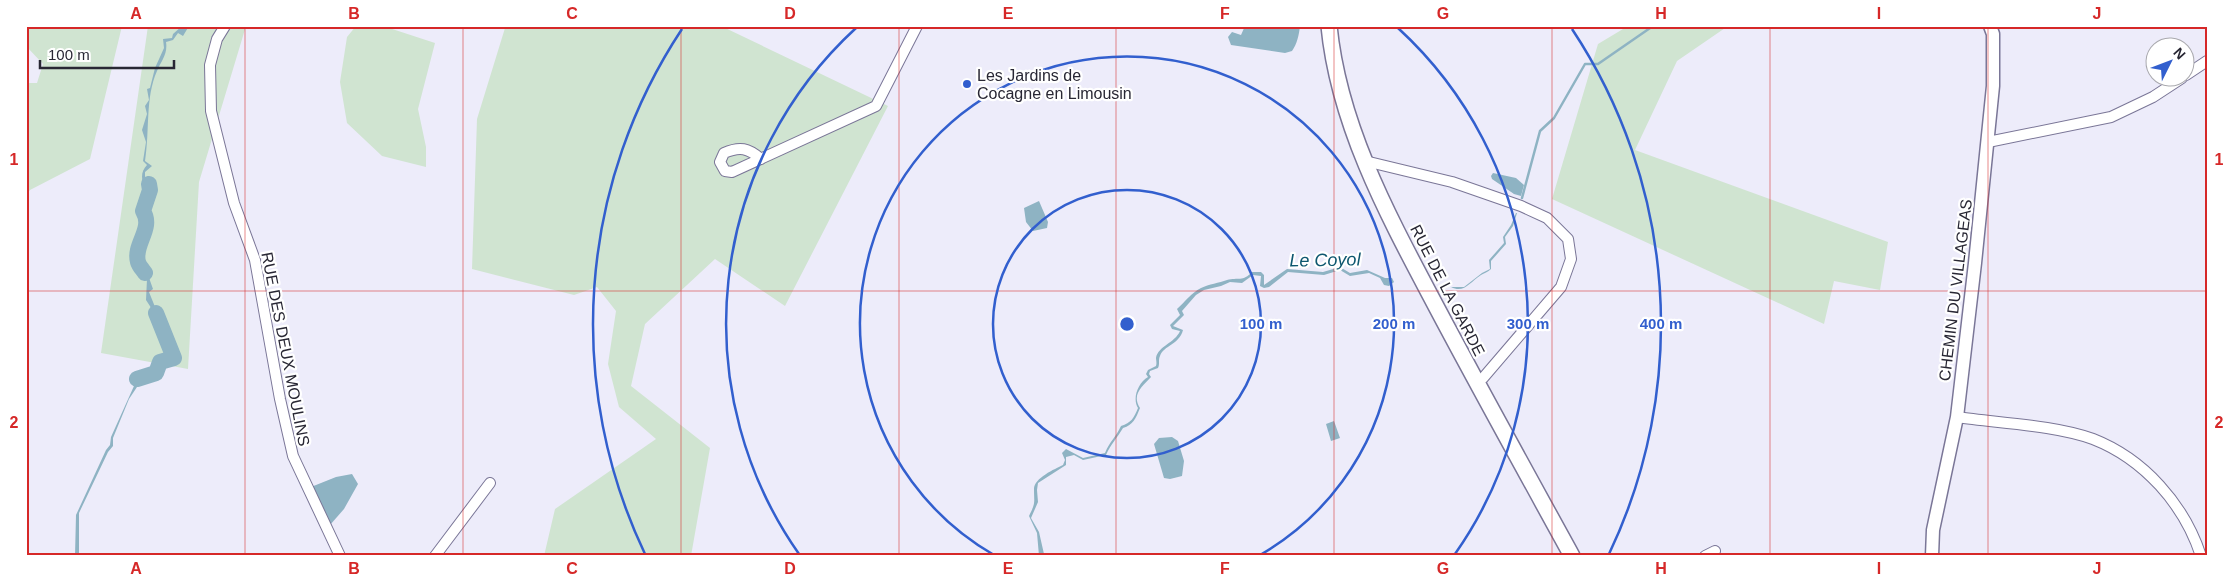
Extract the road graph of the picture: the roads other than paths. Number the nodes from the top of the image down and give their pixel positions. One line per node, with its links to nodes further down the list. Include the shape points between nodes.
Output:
1 (225, 26): 15 (street, RUE DES DEUX MOULINS, via 217,39 210,65 211,111 234,203 255,260 293,456)
2 (917, 26): 9 (street, via 876,106)
3 (1329, 26): 10 (main road, RUE DE LA GARDE, via 1344,102)
4 (1990, 26): 8 (street, CHEMIN DU VILLAGEAS, via 1993,34 1993,86)
5 (2207, 61): 6 (street)
6 (2196, 68)
7 (2167, 88): 8 (street, via 2112,117)
8 (1988, 142): 12 (street, CHEMIN DU VILLAGEAS)
9 (761, 159)
10 (1365, 161): 11 (main road, RUE DE LA GARDE); 11 (street, via 1452,182 1521,206 1547,218 1568,239 1571,259 1561,287 1483,378)
11 (1476, 382): 17 (main road, RUE DE LA GARDE)
12 (1957, 417): 19 (street, CHEMIN DU VILLAGEAS, via 1933,530); 20 (street, via 2065,431 2093,439 2124,455 2177,505)
13 (490, 483): 16 (street)
14 (1715, 551): 18 (street)
15 (340, 556)
16 (435, 556)
17 (1572, 556)
18 (1705, 556)
19 (1932, 556)
20 (2201, 556)

